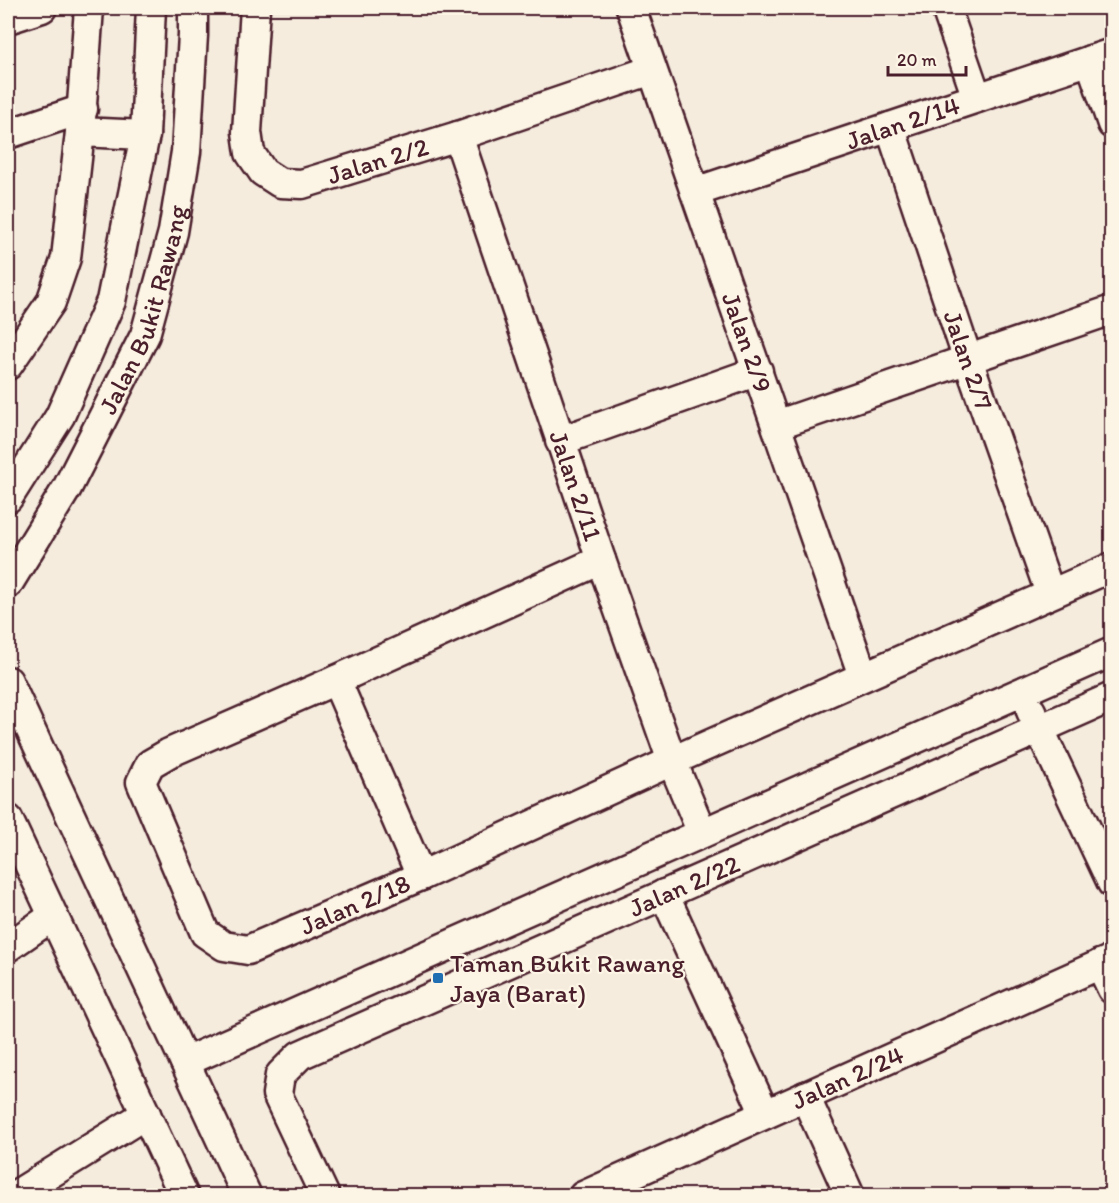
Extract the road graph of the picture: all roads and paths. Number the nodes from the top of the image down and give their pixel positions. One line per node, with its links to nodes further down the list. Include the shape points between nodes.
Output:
1 (42, 8): 8 (street)
2 (89, 8): 12 (street)
3 (151, 8): 16 (street, Jalan Bukit Rawang)
4 (193, 8): 28 (street, Jalan Bukit Rawang, via 186,152 173,232 145,335 67,488)
5 (255, 8): 17 (street, Jalan 2/2, via 247,132 250,153 263,172 280,183 302,184)
6 (631, 8): 10 (street, Jalan 2/9)
7 (946, 8): 11 (street)
8 (8, 19)
9 (1101, 57): 11 (street, Jalan 2/14); 13 (street)
10 (652, 70): 17 (street, Jalan 2/2); 18 (street, Jalan 2/9)
11 (977, 98): 14 (street, Jalan 2/14)
12 (82, 120): 15 (street); 16 (street); 21 (street, via 66,258 51,302)
13 (1112, 124)
14 (890, 127): 18 (street, Jalan 2/14); 20 (street, Jalan 2/7)
15 (8, 134)
16 (145, 135): 25 (street, Jalan Bukit Rawang, via 111,301 60,416)
17 (458, 136): 24 (street, Jalan 2/11)
18 (695, 192): 22 (street, Jalan 2/9)
19 (1112, 310): 20 (street)
20 (968, 360): 23 (street); 29 (street, Jalan 2/7)
21 (8, 365)
22 (758, 371): 23 (street, Jalan 2/9); 24 (street)
23 (776, 425): 31 (street, Jalan 2/9)
24 (560, 441): 26 (street, Jalan 2/11)
25 (8, 498)
26 (601, 560): 32 (street); 37 (street, Jalan 2/11)
27 (1112, 567): 29 (street, Jalan 2/18)
28 (8, 584)
29 (1050, 593): 31 (street, Jalan 2/18)
30 (1112, 652): 34 (street)
31 (863, 676): 37 (street, Jalan 2/18)
32 (336, 680): 40 (street); 40 (street, Jalan 2/18, via 150,764 141,782 205,933 224,946 248,950)
33 (8, 681): 46 (street)
34 (1022, 692): 36 (street); 39 (street)
35 (1112, 697): 36 (street, Jalan 2/22)
36 (1039, 729): 41 (street); 42 (street, Jalan 2/22)
37 (672, 761): 39 (street, Jalan 2/11); 40 (street, Jalan 2/18)
38 (8, 819): 43 (street)
39 (702, 833): 46 (street)
40 (422, 876)
41 (1112, 883)
42 (664, 894): 49 (street); 53 (street, Jalan 2/22, via 300,1055 280,1075 277,1094)
43 (53, 916): 44 (street); 48 (street)
44 (8, 947)
45 (1108, 971): 47 (street, Jalan 2/24)
46 (185, 1062): 52 (street)
47 (805, 1096): 49 (street, Jalan 2/24); 55 (street)
48 (146, 1114): 50 (street); 51 (street)
49 (765, 1114): 54 (street, Jalan 2/24)
50 (14, 1196)
51 (184, 1196)
52 (247, 1196)
53 (326, 1196)
54 (583, 1196)
55 (850, 1196)

